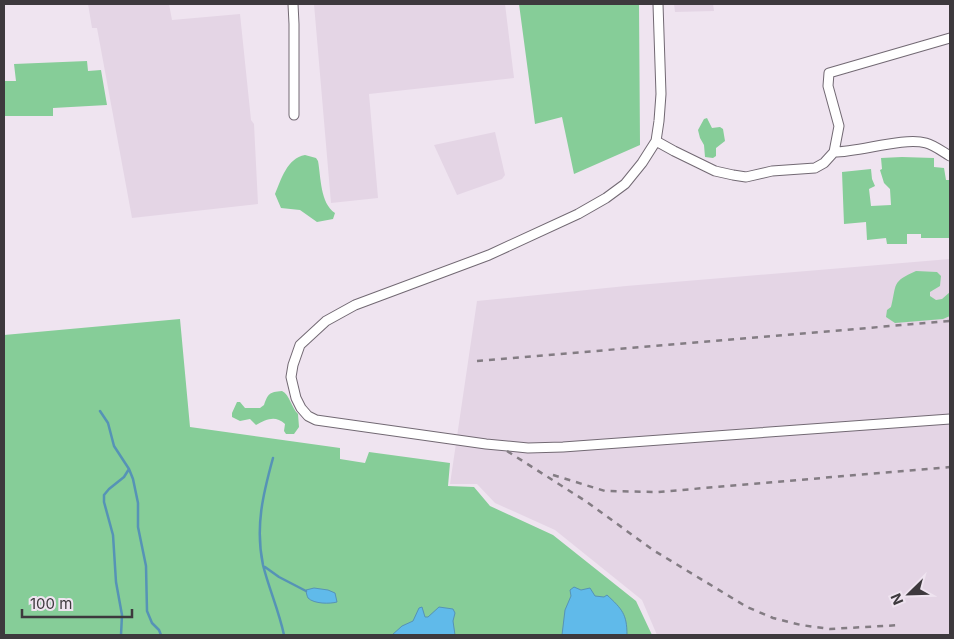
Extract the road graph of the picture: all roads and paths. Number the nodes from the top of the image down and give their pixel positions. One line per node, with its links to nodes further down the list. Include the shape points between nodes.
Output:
1 (293, 4): 4 (street)
2 (658, 4): 5 (street, via 661,94)
3 (950, 38): 6 (street, via 829,73 828,86 839,126)
4 (294, 115)
5 (656, 141): 6 (street, via 715,171 746,177 772,171 815,168); 8 (street, via 625,184 578,214 489,255 355,305 326,321 300,345 295,356 292,386 301,408 316,420 528,448)
6 (834, 152): 7 (street, via 912,141 928,143)
7 (950, 156)
8 (950, 420)

